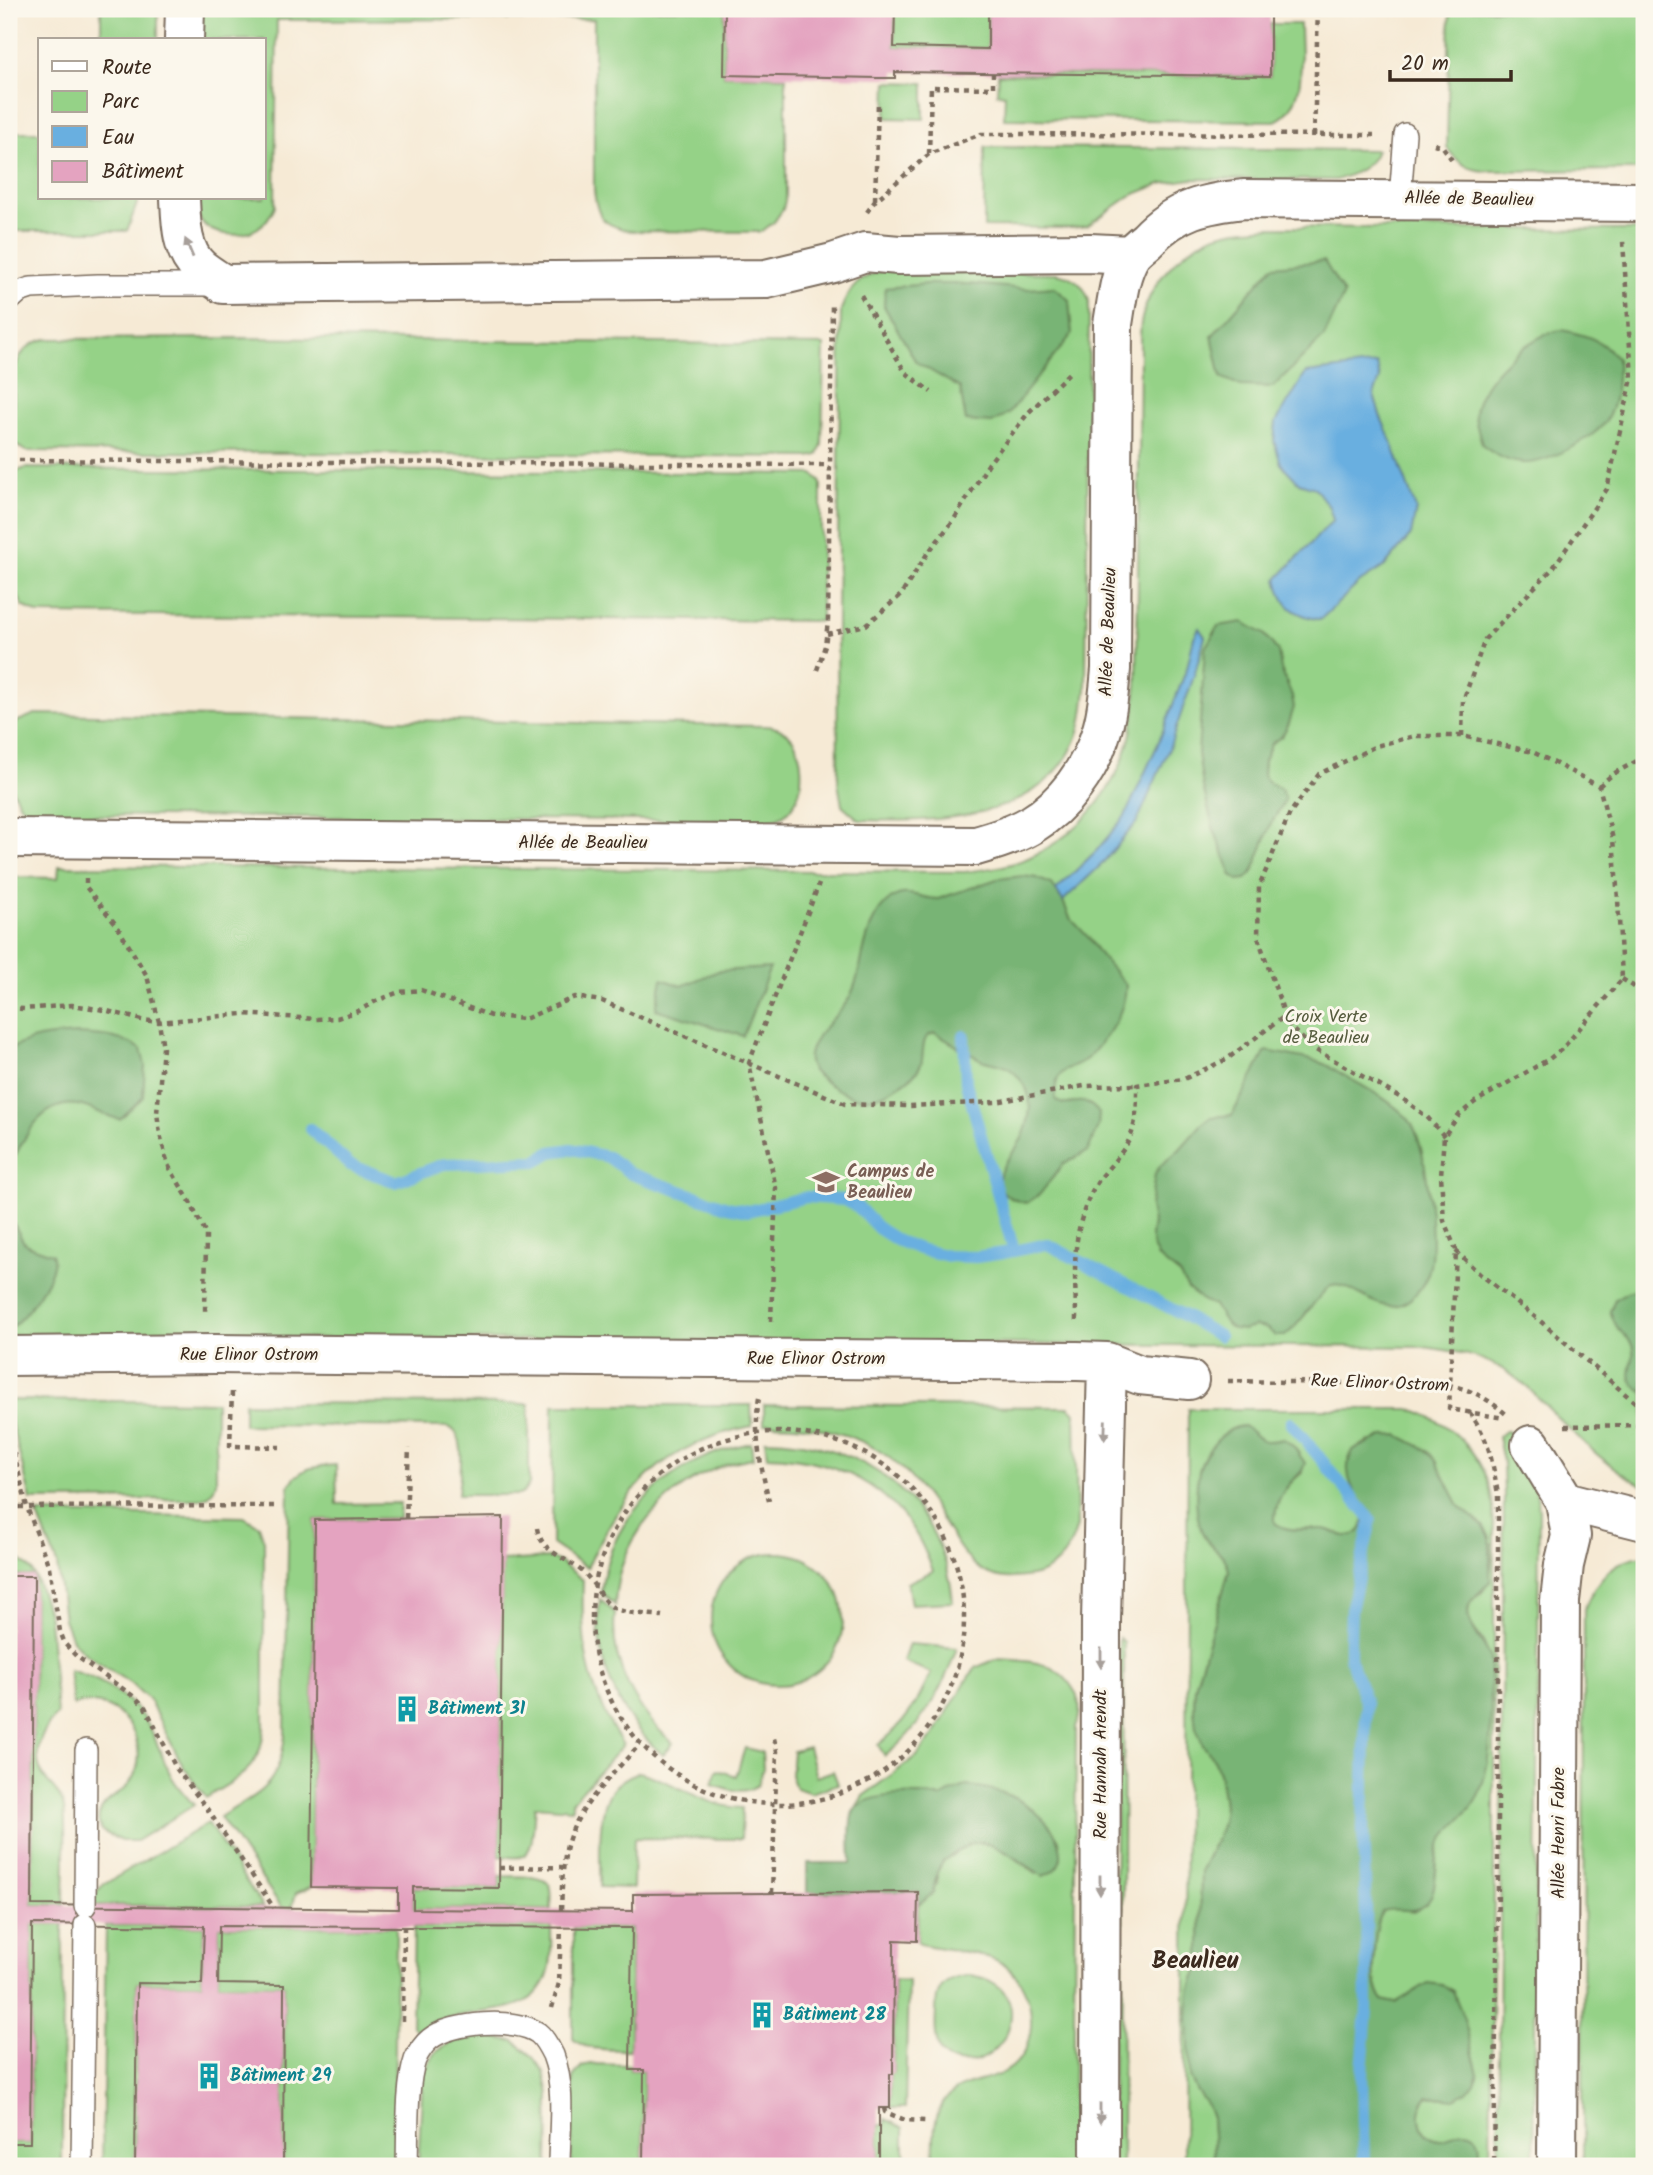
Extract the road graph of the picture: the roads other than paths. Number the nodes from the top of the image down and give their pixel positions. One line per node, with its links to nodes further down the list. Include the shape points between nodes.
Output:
1 (185, 9): 2 (street)
2 (184, 38)
3 (1405, 134): 5 (lane)
4 (180, 200): 8 (street, one-way to 4, via 198,267 186,248)
5 (1401, 200): 6 (street, Allée de Beaulieu); 7 (street, Allée de Beaulieu, via 1213,202 1187,210 1155,231)
6 (1632, 202)
7 (1132, 255): 8 (street, via 865,252 766,279); 10 (street, Allée de Beaulieu, via 1119,287 1113,324 1110,680 1101,733 1072,789 1031,825 976,846)
8 (223, 285): 9 (lane, via 31,288)
9 (9, 301)
10 (9, 838)
11 (9, 1356): 12 (street, Rue Elinor Ostrom)
12 (1107, 1362): 13 (street, Rue Elinor Ostrom, via 1140,1375); 21 (street, Rue Hannah Arendt, one-way to 21, via 1101,1635)
13 (1189, 1380)
14 (1531, 1444): 15 (street)
15 (1565, 1501): 16 (street); 22 (street, Allée Henri Fabre, via 1572,1536 1560,1601)
16 (1644, 1521)
17 (86, 1750): 18 (lane)
18 (82, 2166)
19 (407, 2166): 20 (lane, via 410,2081 421,2049 431,2038 451,2029 495,2023 517,2025 538,2034 552,2054 560,2086)
20 (559, 2166)
21 (1100, 2166)
22 (1557, 2166)

